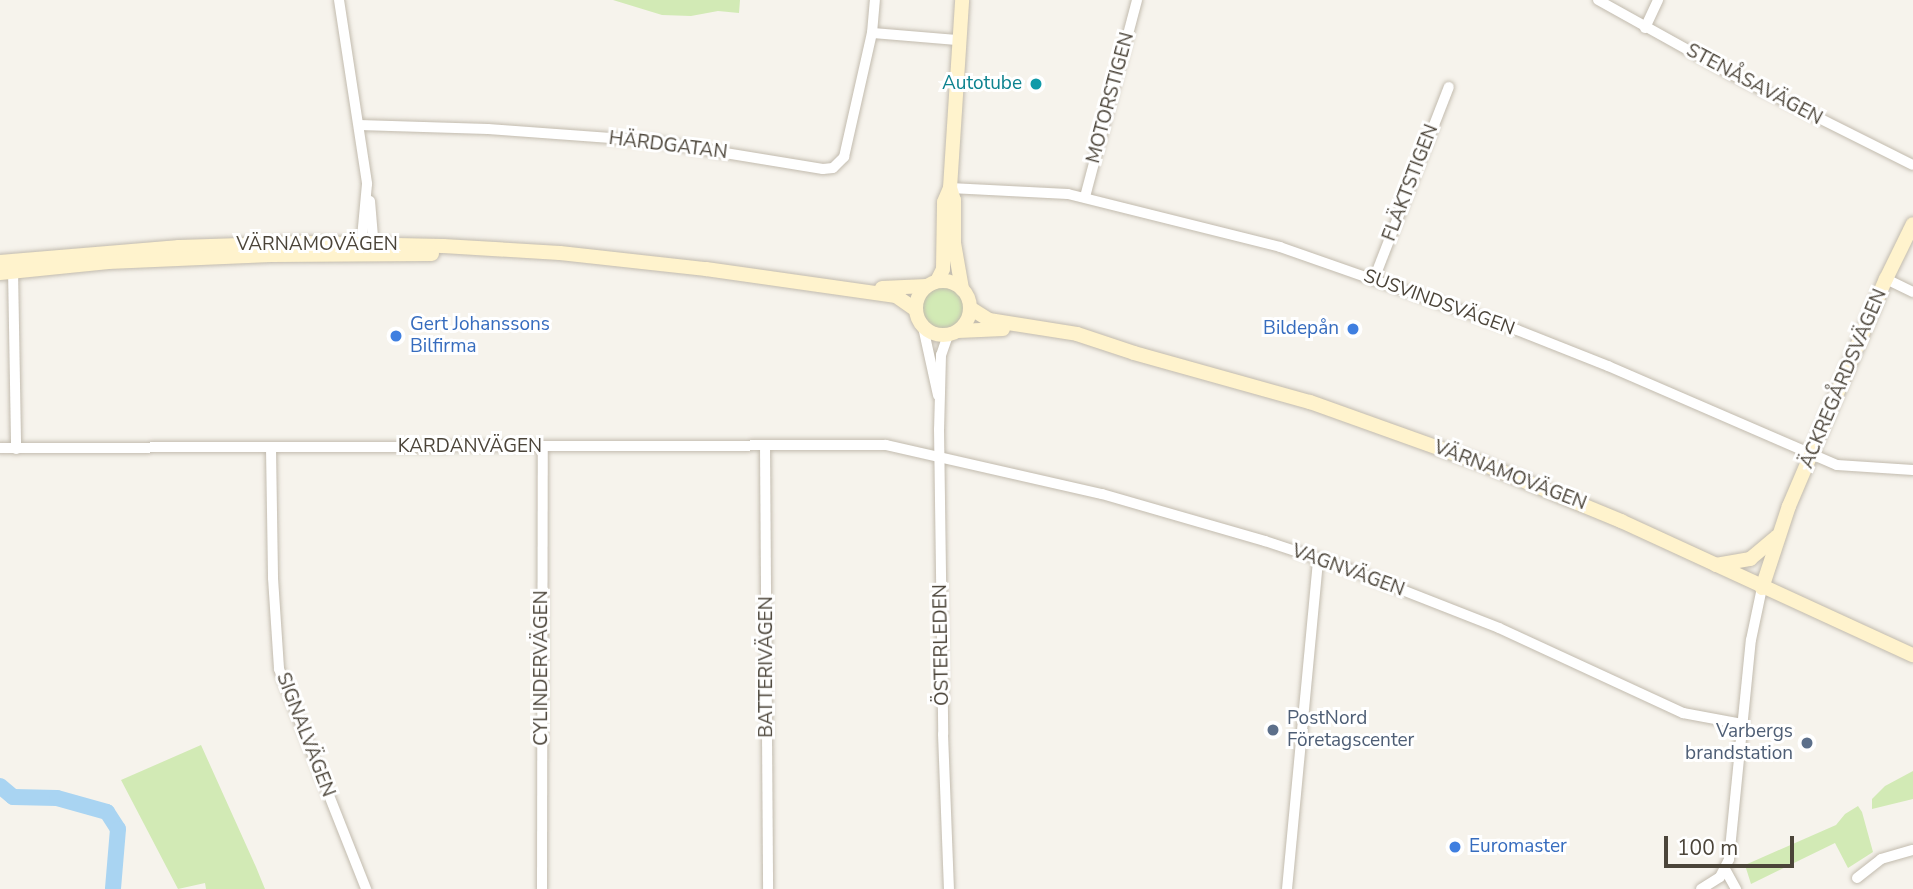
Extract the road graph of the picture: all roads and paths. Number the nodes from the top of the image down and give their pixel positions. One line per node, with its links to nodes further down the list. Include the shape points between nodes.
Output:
1 (339, 0): 11 (street)
2 (875, 0): 8 (street, HÄRDGATAN)
3 (962, 0): 9 (main road)
4 (1137, 0): 14 (street, MOTORSTIGEN)
5 (1598, 0): 7 (street, STENÅSAVÄGEN)
6 (1658, 0): 7 (street)
7 (1645, 27): 12 (street, STENÅSAVÄGEN)
8 (872, 33): 9 (street); 11 (street, HÄRDGATAN, via 844,158 833,168 652,141)
9 (958, 40): 13 (main road)
10 (1449, 86): 18 (street, FLÄKTSTIGEN)
11 (359, 125): 16 (street)
12 (1913, 165)
13 (950, 188): 14 (street, SUSVINDSVÄGEN); 21 (main road, via 944,202 943,269); 22 (main road)
14 (1085, 197): 18 (street, SUSVINDSVÄGEN, via 1280,247)
15 (1913, 224): 19 (main road, ÄCKREGÅRDSVÄGEN)
16 (368, 248): 17 (main road, VÄRNAMOVÄGEN); 20 (main road, VÄRNAMOVÄGEN, via 560,253)
17 (6, 267): 34 (street)
18 (1374, 279): 35 (street, SUSVINDSVÄGEN, via 1620,370)
19 (1886, 279): 23 (street); 35 (main road, ÄCKREGÅRDSVÄGEN)
20 (804, 282): 21 (main road, VÄRNAMOVÄGEN, via 884,288); 25 (main road, VÄRNAMOVÄGEN, via 895,296)
21 (932, 284): 22 (main road, VÄRNAMOVÄGEN, via 951,282); 25 (main road, via 918,296)
22 (962, 289): 24 (main road)
23 (1913, 292)
24 (970, 308): 27 (main road, via 967,321); 28 (main road, VÄRNAMOVÄGEN, via 989,320)
25 (916, 310): 26 (main road)
26 (923, 327): 27 (main road, VÄRNAMOVÄGEN, via 934,334); 29 (street, ÖSTERLEDEN)
27 (953, 333): 28 (main road, VÄRNAMOVÄGEN, via 1020,330); 29 (street, ÖSTERLEDEN, via 941,355)
28 (1091, 340): 40 (main road, VÄRNAMOVÄGEN, via 1310,402 1478,462)
29 (939, 401): 36 (street, ÖSTERLEDEN)
30 (765, 445): 31 (street, KARDANVÄGEN); 36 (street, KARDANVÄGEN, via 886,445); 49 (street, BATTERIVÄGEN)
31 (543, 447): 32 (street, KARDANVÄGEN); 48 (street, CYLINDERVÄGEN)
32 (271, 448): 34 (street, KARDANVÄGEN); 47 (street, SIGNALVÄGEN, via 279,669)
33 (0, 449): 34 (street, KARDANVÄGEN)
34 (16, 449)
35 (1811, 455): 37 (street, SUSVINDSVÄGEN, via 1837,465); 38 (main road, ÄCKREGÅRDSVÄGEN)
36 (940, 456): 39 (street, VAGNVÄGEN, via 1102,494); 50 (street, ÖSTERLEDEN)
37 (1913, 470)
38 (1778, 535): 40 (main road, ÄCKREGÅRDSVÄGEN, via 1750,559); 41 (main road, ÄCKREGÅRDSVÄGEN)
39 (1318, 559): 43 (street, VAGNVÄGEN, via 1499,628 1683,713); 51 (street)
40 (1713, 565): 41 (main road, VÄRNAMOVÄGEN)
41 (1762, 588): 42 (main road, VÄRNAMOVÄGEN); 43 (street)
42 (1913, 656)
43 (1742, 724): 45 (street)
44 (1913, 850): 46 (street, via 1881,859)
45 (1726, 871): 52 (street); 53 (street)
46 (1857, 878)
47 (366, 889)
48 (542, 889)
49 (768, 889)
50 (949, 889)
51 (1287, 889)
52 (1701, 889)
53 (1736, 889)

